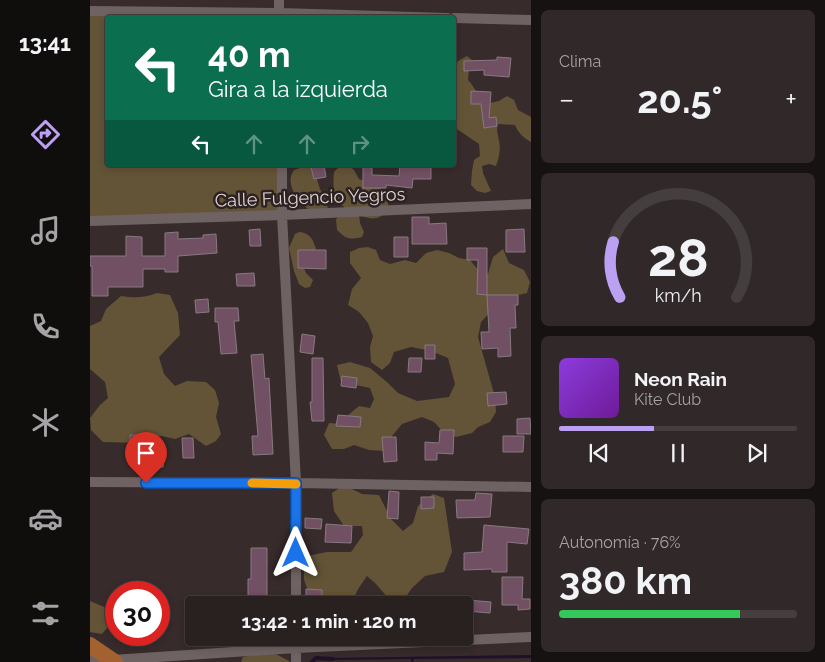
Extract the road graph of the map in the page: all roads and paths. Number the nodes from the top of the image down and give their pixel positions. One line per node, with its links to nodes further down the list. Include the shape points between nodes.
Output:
1 (279, 0): 3 (street)
2 (90, 11): 3 (street)
3 (279, 15)
4 (456, 18): 5 (street)
5 (531, 20)
6 (282, 167): 8 (street)
7 (531, 204): 8 (street, Calle Fulgencio Yegros)
8 (282, 215): 9 (street, Calle Fulgencio Yegros); 11 (street)
9 (90, 221)
10 (90, 482): 11 (street)
11 (296, 483): 12 (street); 13 (street)
12 (531, 487)
13 (296, 596)
14 (531, 636): 15 (street)
15 (473, 638)
16 (90, 645): 20 (main road)
17 (266, 646): 20 (street)
18 (296, 646): 21 (street)
19 (90, 659): 20 (street)
20 (114, 661)
21 (296, 662)

